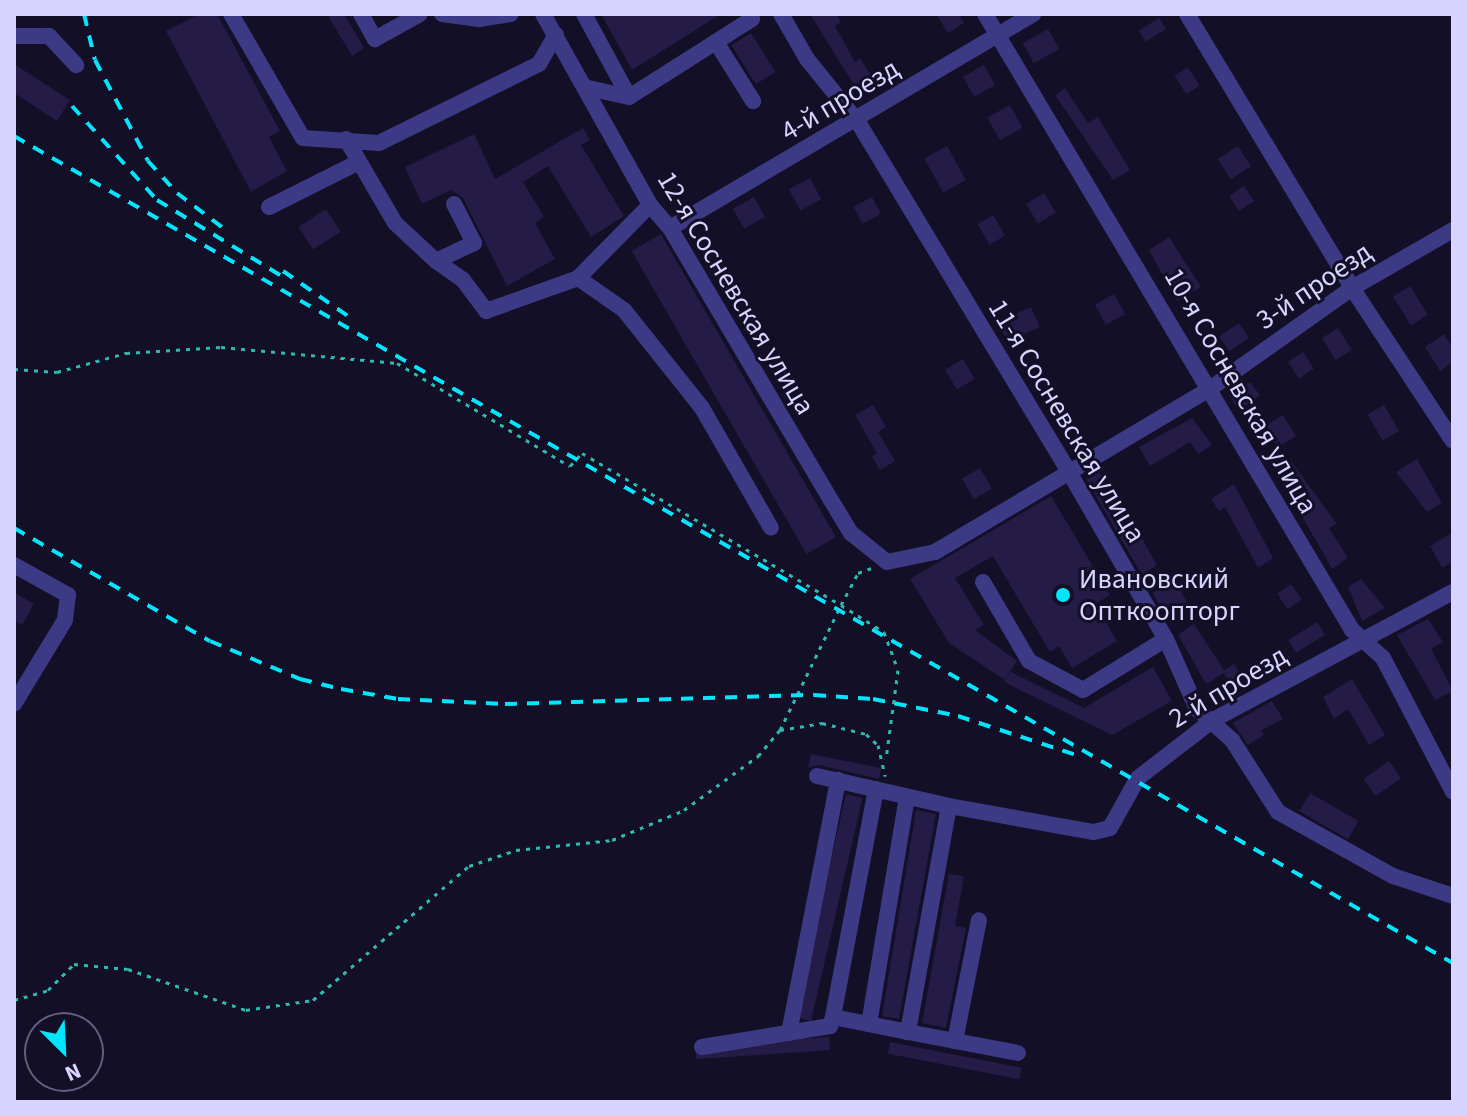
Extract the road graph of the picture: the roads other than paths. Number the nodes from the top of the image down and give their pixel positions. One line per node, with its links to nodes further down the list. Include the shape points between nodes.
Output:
1 (231, 14): 22 (street, via 303,138)
2 (361, 14): 3 (street, via 375,39)
3 (420, 14)
4 (442, 14): 5 (street, via 479,19)
5 (511, 14)
6 (543, 14): 13 (street, 12-я Сосневская улица)
7 (584, 14): 19 (street)
8 (781, 14): 21 (street, 11-я Сосневская улица, via 807,59)
9 (985, 14): 14 (street, 10-я Сосневская улица)
10 (1034, 14): 14 (street, 4-й проезд)
11 (1187, 14): 31 (street)
12 (752, 19): 16 (street)
13 (556, 35): 18 (street, 12-я Сосневская улица); 22 (street, via 539,64 419,124 379,143)
14 (998, 35): 21 (street, 4-й проезд); 32 (street, 10-я Сосневская улица)
15 (14, 36): 17 (street, via 49,36)
16 (716, 42): 19 (street); 20 (street)
17 (76, 65)
18 (588, 88): 19 (street); 25 (street, 12-я Сосневская улица)
19 (629, 97)
20 (753, 101)
21 (858, 122): 27 (street, 4-й проезд); 34 (street, 11-я Сосневская улица)
22 (346, 139): 23 (street)
23 (359, 162): 26 (street); 29 (street, via 395,223)
24 (454, 204): 29 (street, via 474,243)
25 (650, 205): 27 (street, 12-я Сосневская улица); 30 (street)
26 (269, 207)
27 (670, 228): 36 (street, 12-я Сосневская улица, via 851,533 887,562)
28 (1453, 230): 31 (street, 3-й проезд)
29 (436, 261): 30 (street, via 463,280 486,311)
30 (578, 278): 35 (street, via 624,310 702,408)
31 (1352, 288): 32 (street, 3-й проезд); 33 (street)
32 (1211, 388): 34 (street, 3-й проезд); 41 (street, 10-я Сосневская улица, via 1305,553)
33 (1453, 441)
34 (1069, 472): 36 (street, 3-й проезд, via 935,552); 40 (street, 11-я Сосневская улица)
35 (771, 528)
36 (915, 558)
37 (14, 565): 42 (street, via 68,595 65,620)
38 (983, 582): 40 (street, via 1029,661 1083,690)
39 (1453, 592): 41 (street, 2-й проезд)
40 (1166, 639): 43 (street, 11-я Сосневская улица, via 1197,709)
41 (1363, 640): 43 (street, 2-й проезд); 47 (street, 10-я Сосневская улица, via 1383,658)
42 (14, 704)
43 (1211, 721): 49 (street, 2-й проезд, via 1138,778 1110,828 1094,832); 50 (street, 11-я Сосневская улица, via 1232,740 1278,812 1393,876)
44 (817, 776): 45 (street, 2-й проезд)
45 (838, 780): 46 (street, 2-й проезд); 55 (street)
46 (876, 789): 48 (street, 2-й проезд); 52 (street)
47 (1453, 792)
48 (907, 797): 49 (street, 2-й проезд); 53 (street)
49 (949, 806): 54 (street)
50 (1453, 896)
51 (979, 920): 56 (street)
52 (833, 1017): 53 (street); 55 (street, via 830,1026)
53 (869, 1024): 54 (street)
54 (908, 1032): 56 (street)
55 (789, 1033): 57 (street)
56 (955, 1041): 58 (street)
57 (702, 1047)
58 (1018, 1053)

